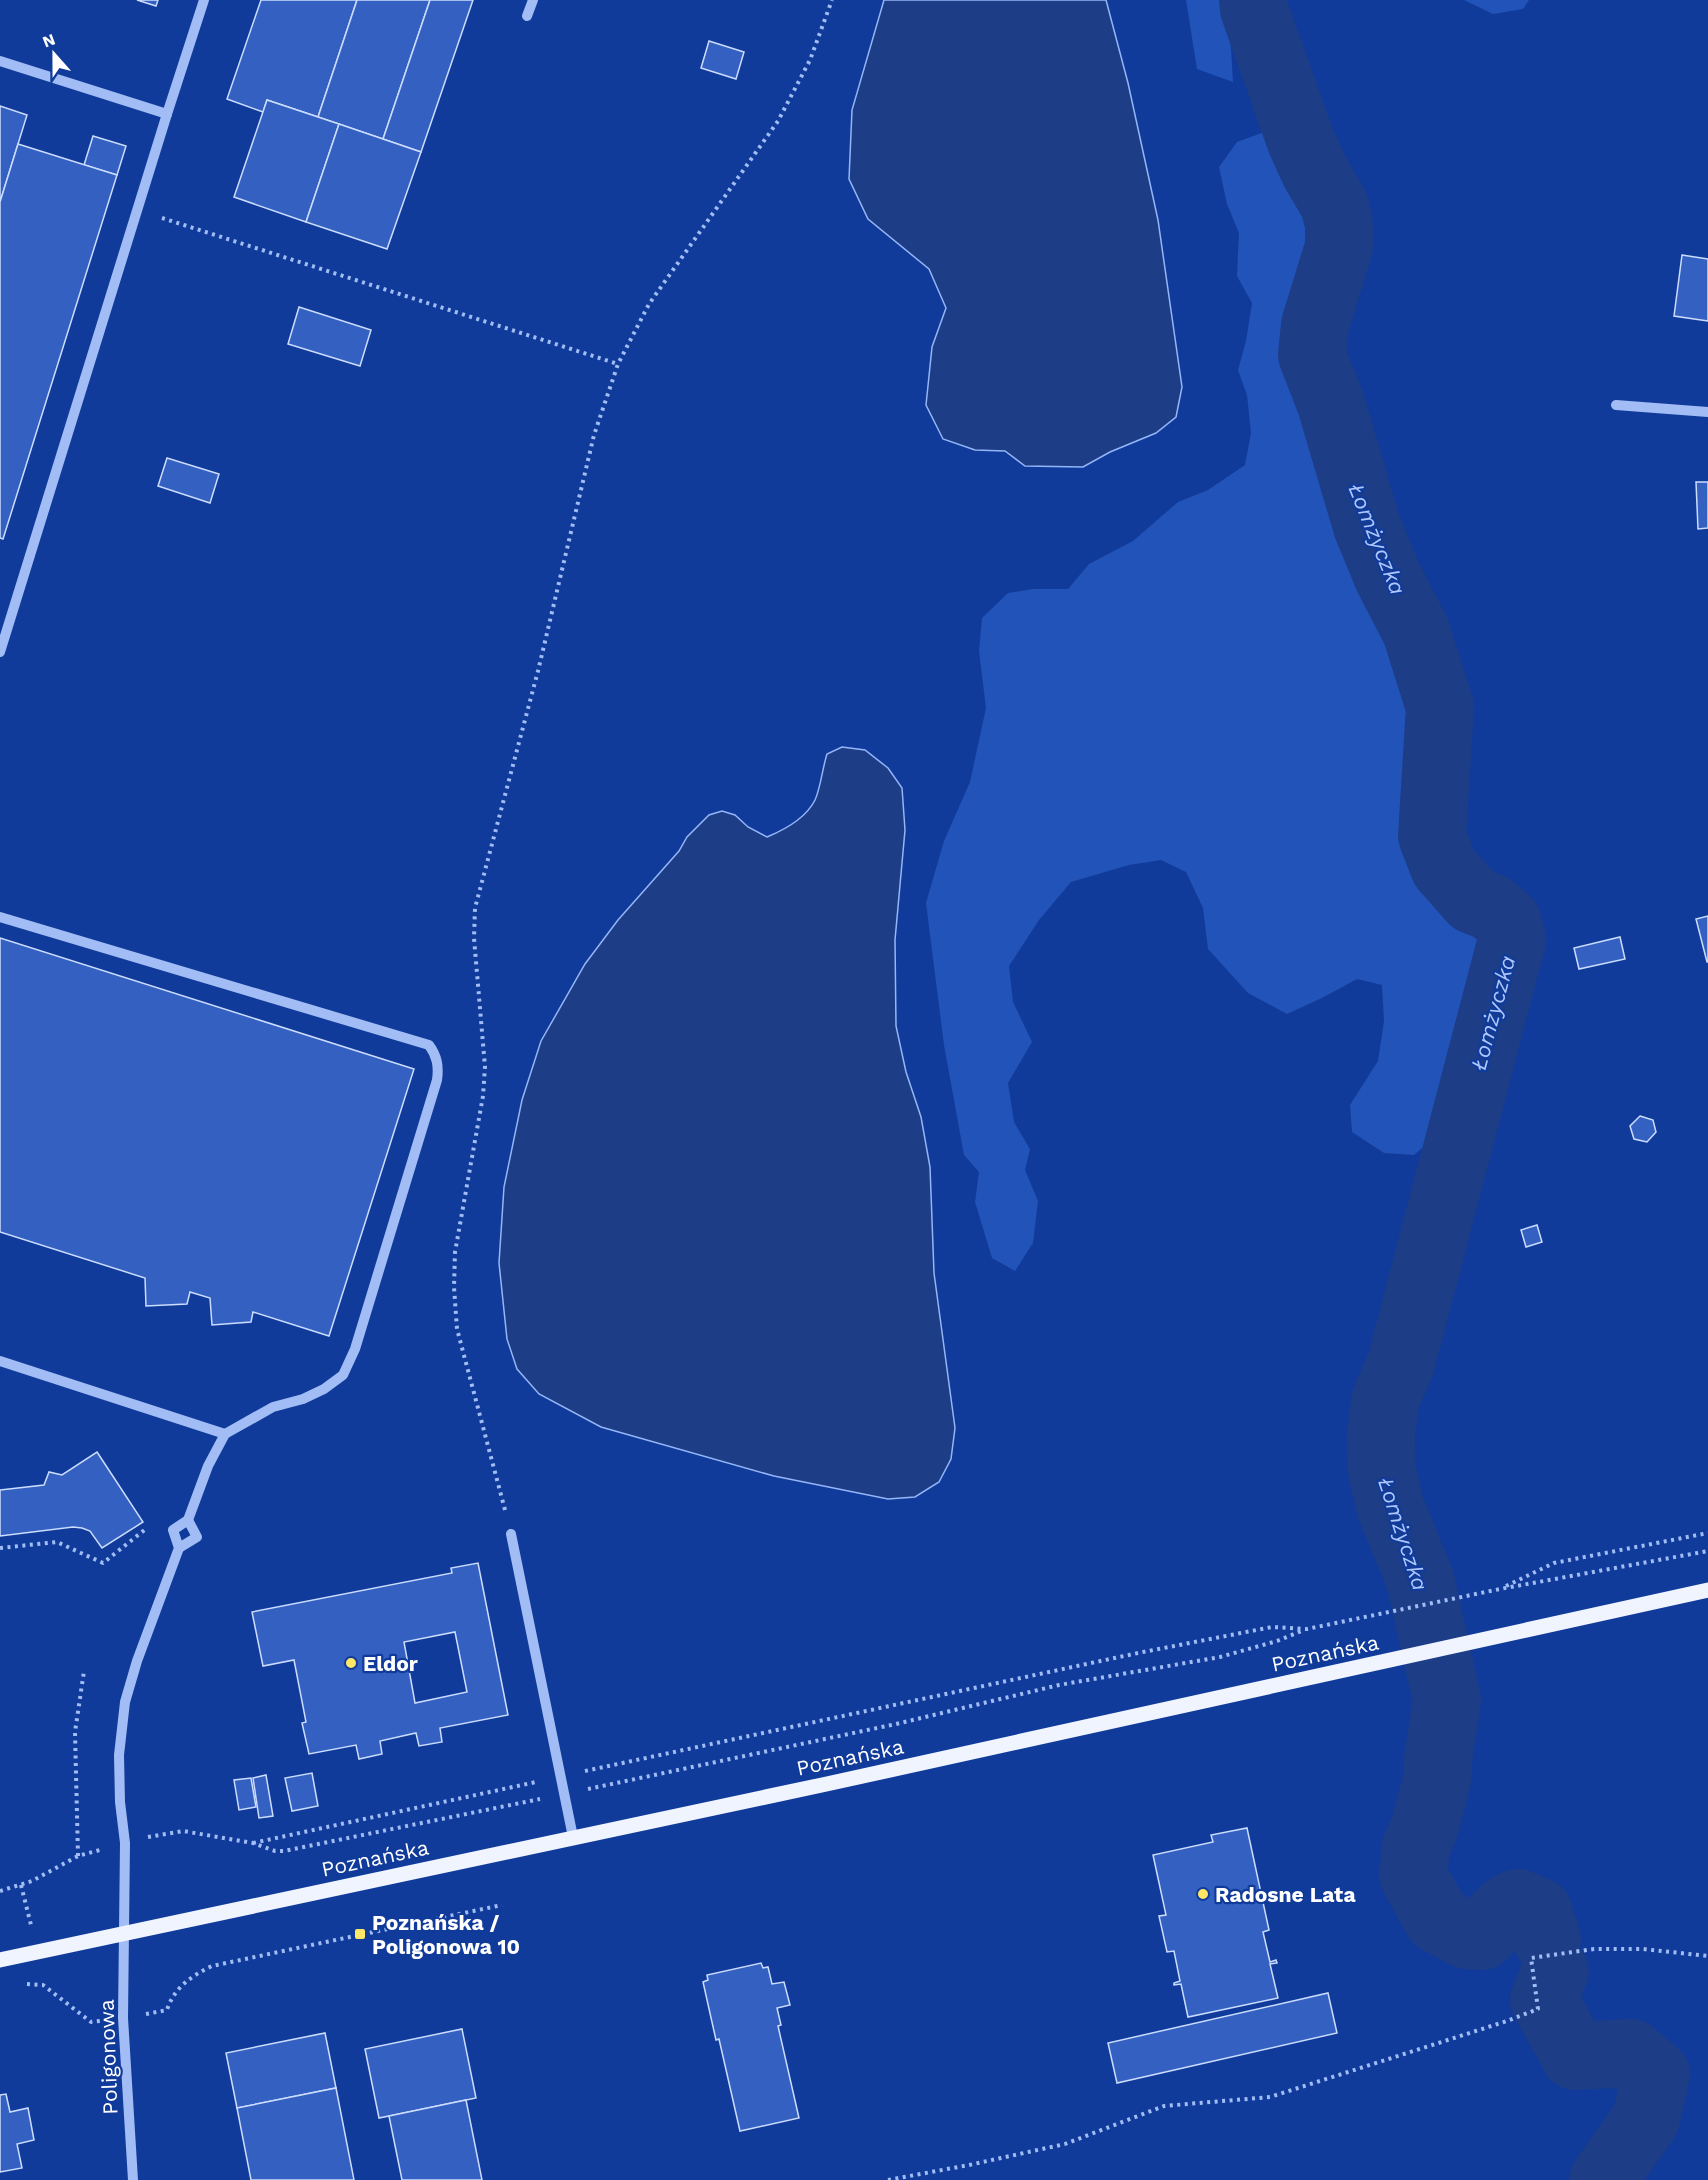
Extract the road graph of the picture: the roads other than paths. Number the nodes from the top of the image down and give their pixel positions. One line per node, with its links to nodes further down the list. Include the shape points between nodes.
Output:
1 (204, 0): 5 (street)
2 (533, 0): 3 (street)
3 (527, 16)
4 (0, 61): 5 (street)
5 (167, 114): 8 (street)
6 (1616, 405): 7 (street)
7 (1708, 412)
8 (0, 652)
9 (0, 917): 11 (street, via 429,1045 436,1054 437,1080 355,1349 343,1375 324,1389 273,1407)
10 (0, 1361): 11 (street)
11 (225, 1434): 12 (street, via 208,1466)
12 (188, 1521): 14 (street, via 173,1530); 14 (street, via 197,1537)
13 (511, 1534): 16 (street)
14 (178, 1548): 17 (street, Poligonowa, via 125,1702 119,1755)
15 (1708, 1590): 16 (main road, Poznańska)
16 (573, 1838): 17 (main road, Poznańska)
17 (126, 1932): 18 (main road, Poznańska); 19 (street, Poligonowa, via 123,2018)
18 (0, 1960)
19 (134, 2180)

